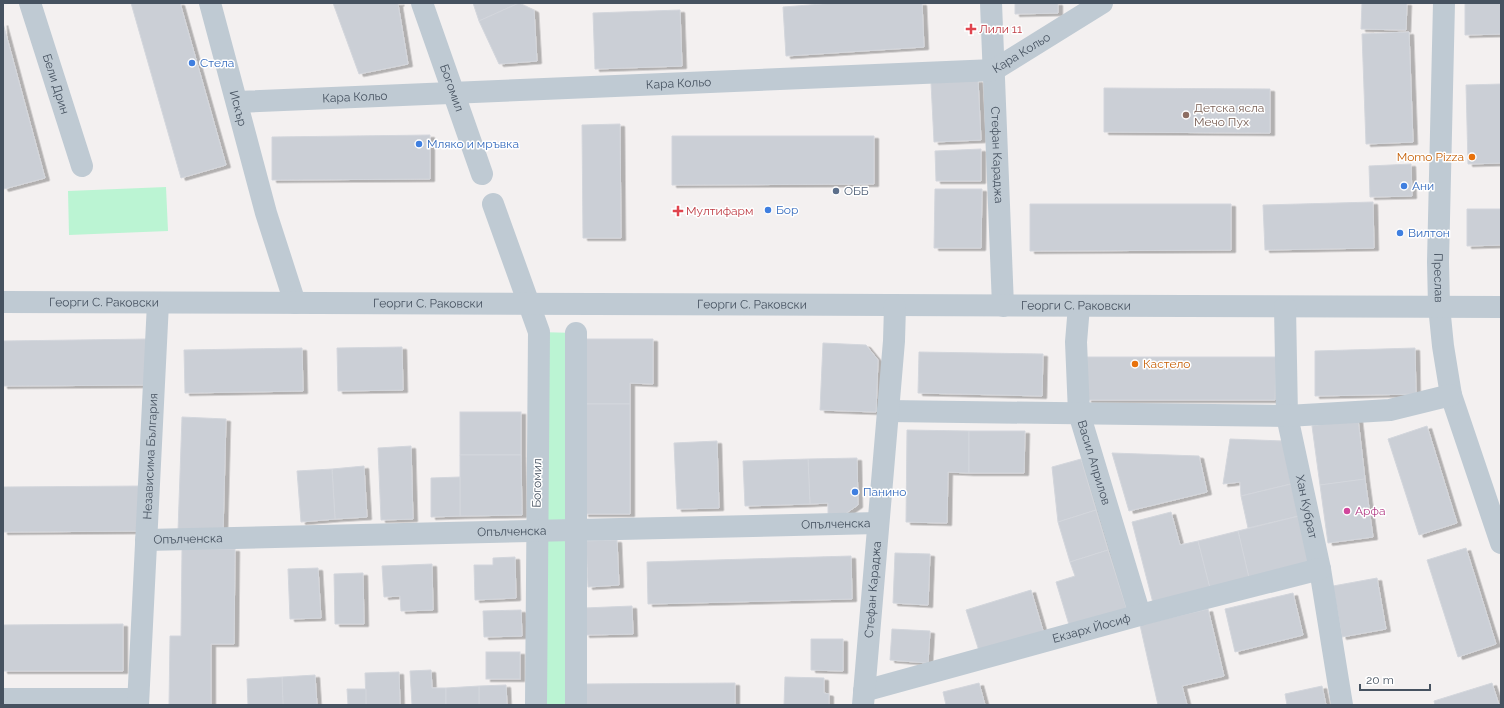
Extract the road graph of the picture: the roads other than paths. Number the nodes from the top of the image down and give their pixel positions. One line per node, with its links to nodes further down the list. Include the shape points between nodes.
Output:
1 (30, 3): 10 (street, Бели Дрин)
2 (210, 3): 9 (street, Искър)
3 (422, 3): 8 (street, Богомил)
4 (991, 3): 7 (street, Стефан Караджа)
5 (1102, 3): 7 (street, Кара Кольо)
6 (1444, 3): 20 (street, Преслав)
7 (994, 70): 8 (street, Кара Кольо); 18 (street, Стефан Караджа)
8 (454, 93): 9 (street, Кара Кольо); 11 (street, Богомил)
9 (237, 102): 15 (street, Искър, via 266,213)
10 (82, 166)
11 (482, 174)
12 (493, 204): 16 (street)
13 (3, 302): 14 (street, Георги С. Раковски)
14 (158, 303): 15 (street, Георги С. Раковски); 31 (street, Независима България)
15 (295, 303): 16 (street, Георги С. Раковски)
16 (529, 304): 17 (street, Георги С. Раковски); 30 (street, Богомил, via 539,332)
17 (896, 306): 18 (street, Георги С. Раковски); 25 (street, Стефан Караджа)
18 (1003, 306): 19 (street, Георги С. Раковски)
19 (1079, 306): 21 (street, Георги С. Раковски); 26 (street, Васил Априлов, via 1076,342)
20 (1439, 306): 21 (street, Георги С. Раковски); 22 (street, Георги С. Раковски); 24 (street, Преслав)
21 (1285, 307): 27 (street, Хан Кубрат)
22 (1501, 307)
23 (576, 333): 29 (street)
24 (1451, 395): 27 (street, via 1390,410); 32 (street, Преслав)
25 (888, 411): 26 (street); 28 (street, Стефан Караджа)
26 (1079, 413): 27 (street); 34 (street, Васил Априлов)
27 (1287, 416): 33 (street, Хан Кубрат)
28 (878, 523): 29 (street, Опълченска); 35 (street, Стефан Караджа)
29 (576, 530): 30 (street, Опълченска); 39 (street)
30 (537, 531): 31 (street, Опълченска); 38 (street, Богомил)
31 (146, 540): 37 (street, Независима България)
32 (1501, 543)
33 (1320, 569): 34 (street, Екзарх Йосиф); 40 (street, Хан Кубрат)
34 (1140, 615): 35 (street, Екзарх Йосиф)
35 (863, 698)
36 (3, 699): 37 (street)
37 (138, 702)
38 (536, 705)
39 (576, 705)
40 (1342, 705)

